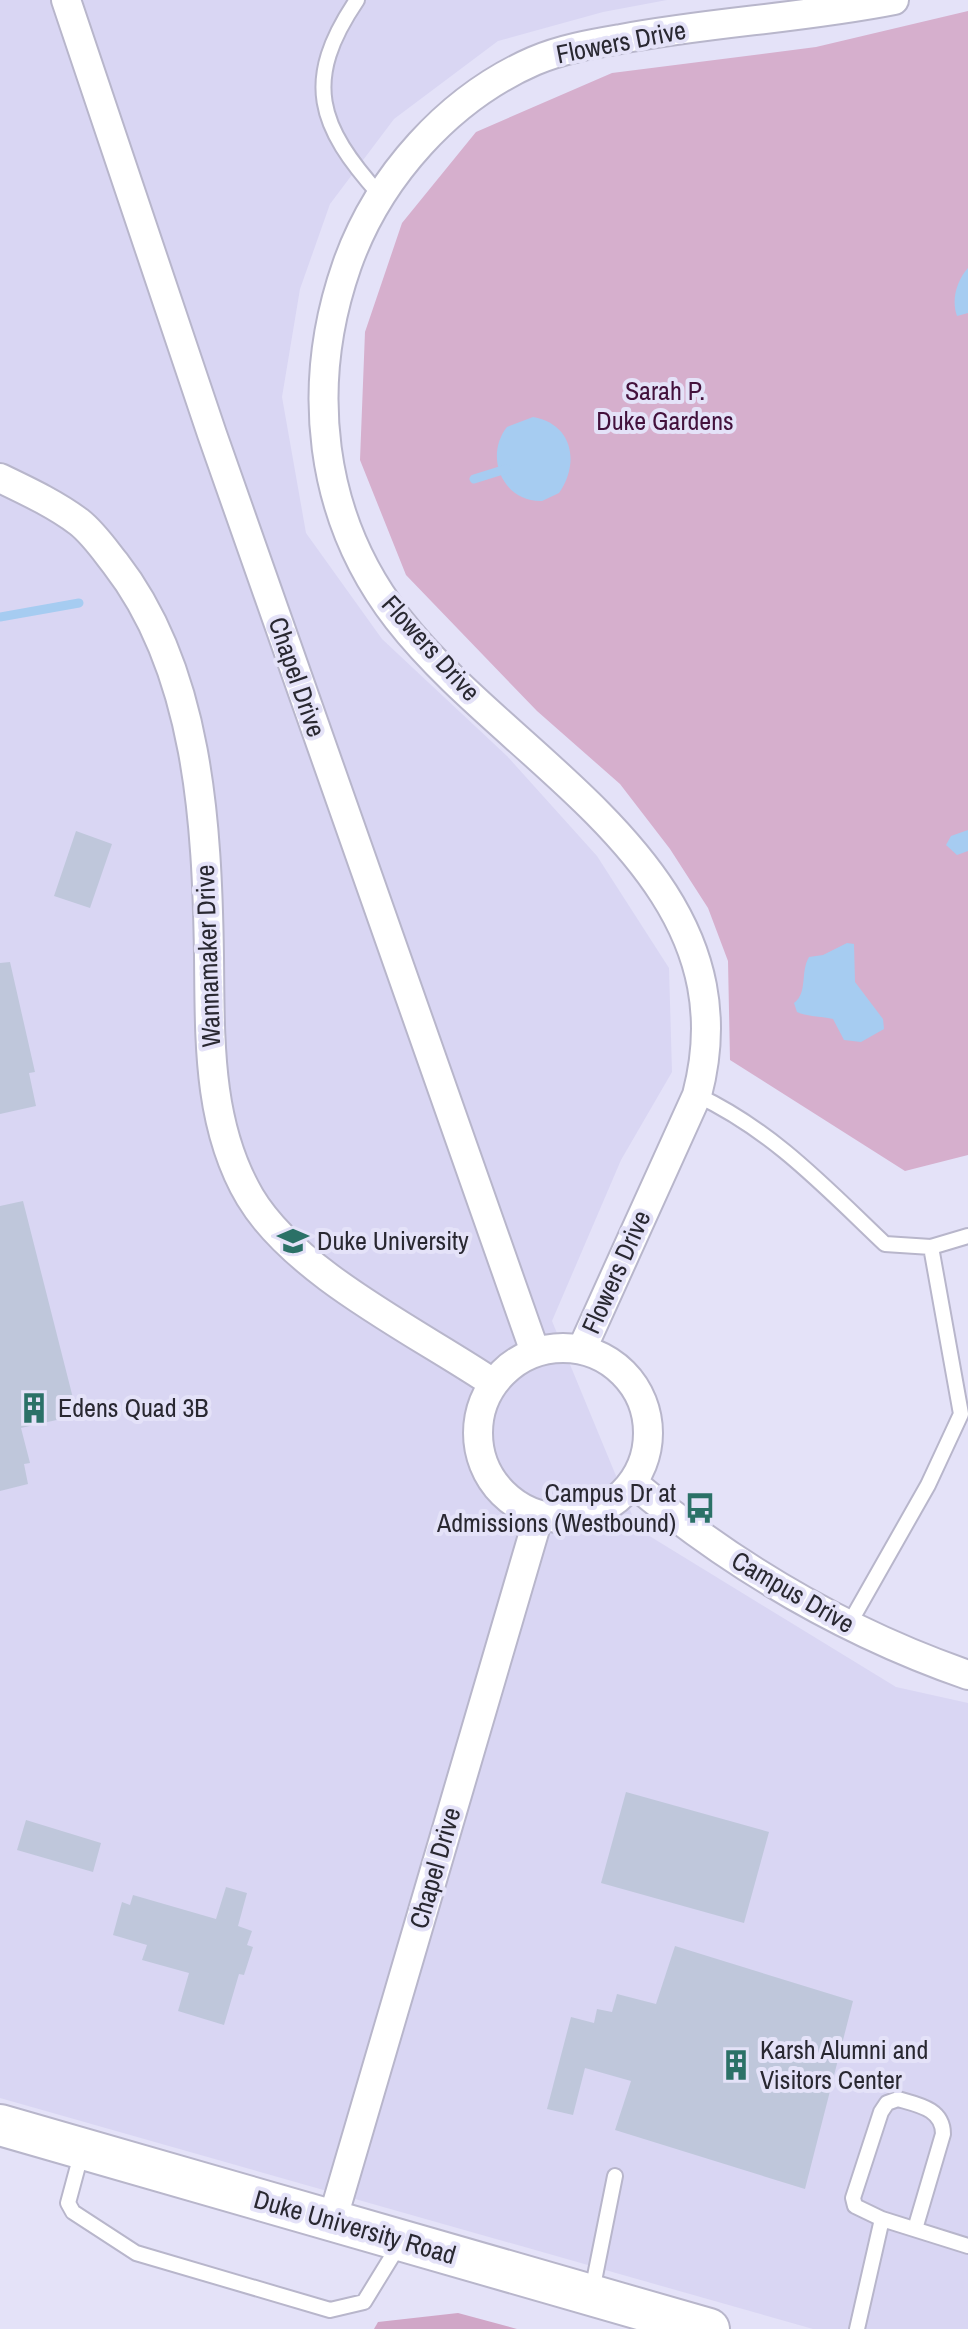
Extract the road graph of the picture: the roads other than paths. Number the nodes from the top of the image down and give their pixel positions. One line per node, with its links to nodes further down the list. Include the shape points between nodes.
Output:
1 (66, 0): 10 (street, Chapel Drive, via 247,535)
2 (357, 0): 4 (lane, via 334,34 327,58 326,117 347,158)
3 (894, 0): 4 (street, Flowers Drive, via 665,31 534,61 441,121)
4 (380, 195): 6 (street, Flowers Drive, via 337,293 322,373 324,442 342,520 370,578 398,619 439,665 621,837 664,891 688,944 700,992 705,1053)
5 (0, 478): 11 (street, Wannamaker Drive, via 80,523 97,540 136,592 166,654 184,713 202,816 215,1099 239,1177 293,1249)
6 (697, 1095): 8 (lane, via 736,1113 781,1146 885,1244); 9 (street, Flowers Drive)
7 (968, 1236): 8 (lane)
8 (931, 1247): 14 (lane, via 961,1414 928,1485)
9 (582, 1349): 10 (street); 12 (street, via 608,1360 629,1378 643,1402 645,1457)
10 (535, 1352): 11 (street, via 511,1364)
11 (493, 1383): 13 (street, via 481,1407 477,1434 482,1461 495,1485 514,1503)
12 (633, 1483): 13 (street, via 591,1514 565,1519); 14 (street, Campus Drive, via 762,1579)
13 (539, 1515): 20 (street, Chapel Drive)
14 (848, 1626): 15 (street, Campus Drive)
15 (968, 1675)
16 (0, 2125): 17 (main road, Duke University Road)
17 (82, 2149): 20 (main road, Duke University Road); 22 (lane, via 68,2203 85,2222 136,2253 330,2310 364,2302)
18 (615, 2176): 24 (lane)
19 (882, 2219): 21 (lane); 21 (lane, via 855,2206 853,2198 881,2112 898,2099 939,2114 943,2122); 26 (lane)
20 (332, 2221): 22 (main road, Duke University Road)
21 (915, 2229): 23 (lane)
22 (401, 2241): 24 (main road, Duke University Road)
23 (968, 2246)
24 (592, 2295): 25 (main road, Duke University Road)
25 (709, 2329)
26 (857, 2329)

